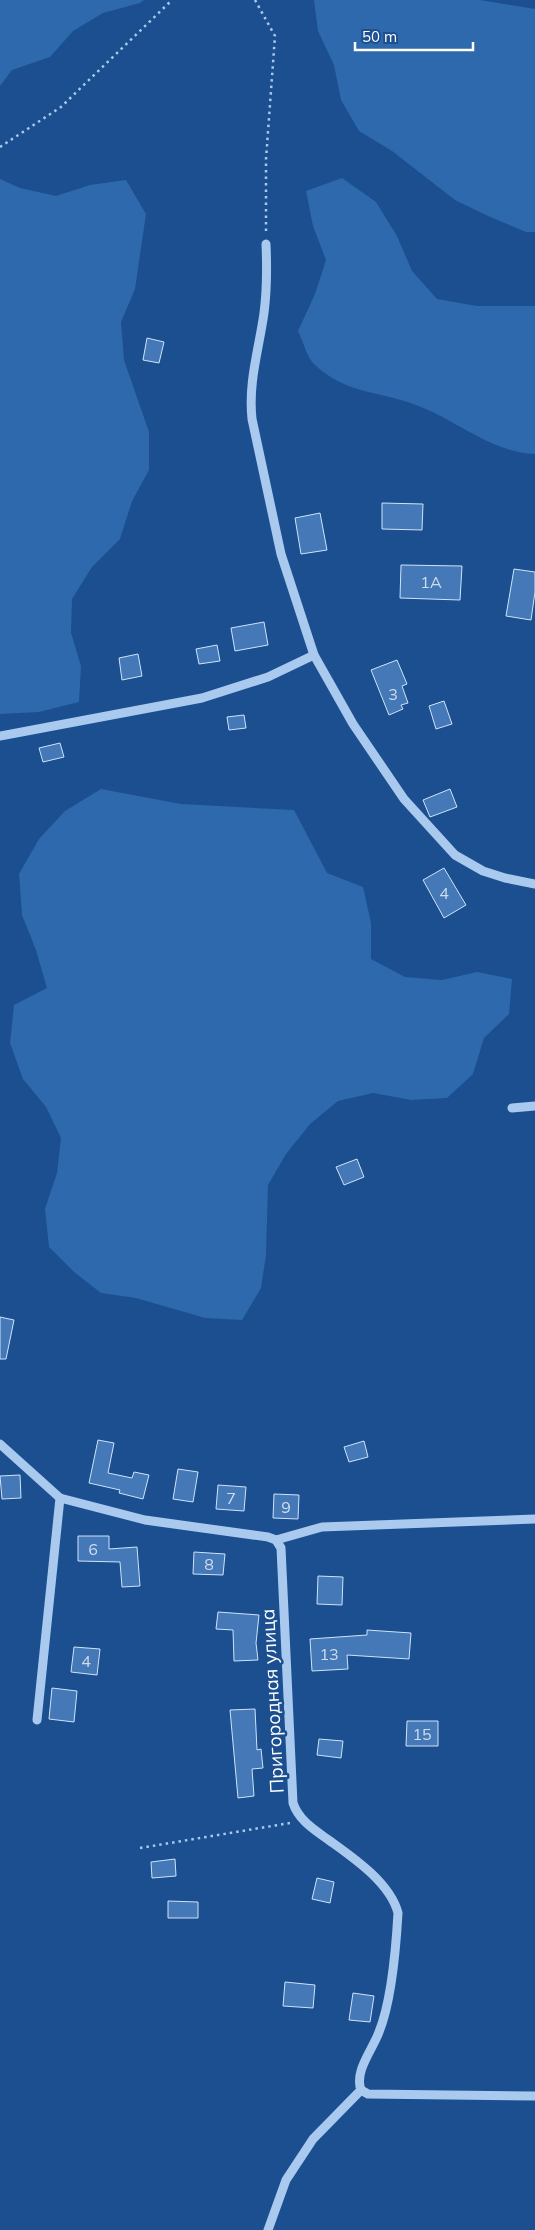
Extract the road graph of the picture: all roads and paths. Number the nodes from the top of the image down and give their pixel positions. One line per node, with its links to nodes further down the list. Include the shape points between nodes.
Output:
1 (172, 0): 3 (path, via 61,106)
2 (256, 0): 4 (path, via 275,36 266,158)
3 (0, 147)
4 (266, 244): 5 (street, via 264,313 251,392 252,419 281,554)
5 (314, 655): 6 (street, via 268,677 202,698); 7 (street, via 353,724 404,799 433,833 455,855 483,871)
6 (0, 736)
7 (535, 884)
8 (535, 1106): 9 (street)
9 (512, 1108)
10 (0, 1444): 11 (street)
11 (60, 1498): 13 (street, via 145,1520); 14 (street)
12 (535, 1519): 13 (street, via 322,1527)
13 (276, 1540): 15 (street, Пригородная улица, via 281,1548 293,1803)
14 (37, 1720)
15 (304, 1821): 16 (path); 17 (street, Пригородная улица, via 386,1889 398,1914 386,2006 380,2031 361,2071 358,2082)
16 (140, 1848)
17 (361, 2090): 18 (street, via 368,2094); 19 (street, via 313,2139 286,2180)
18 (535, 2096)
19 (268, 2230)

